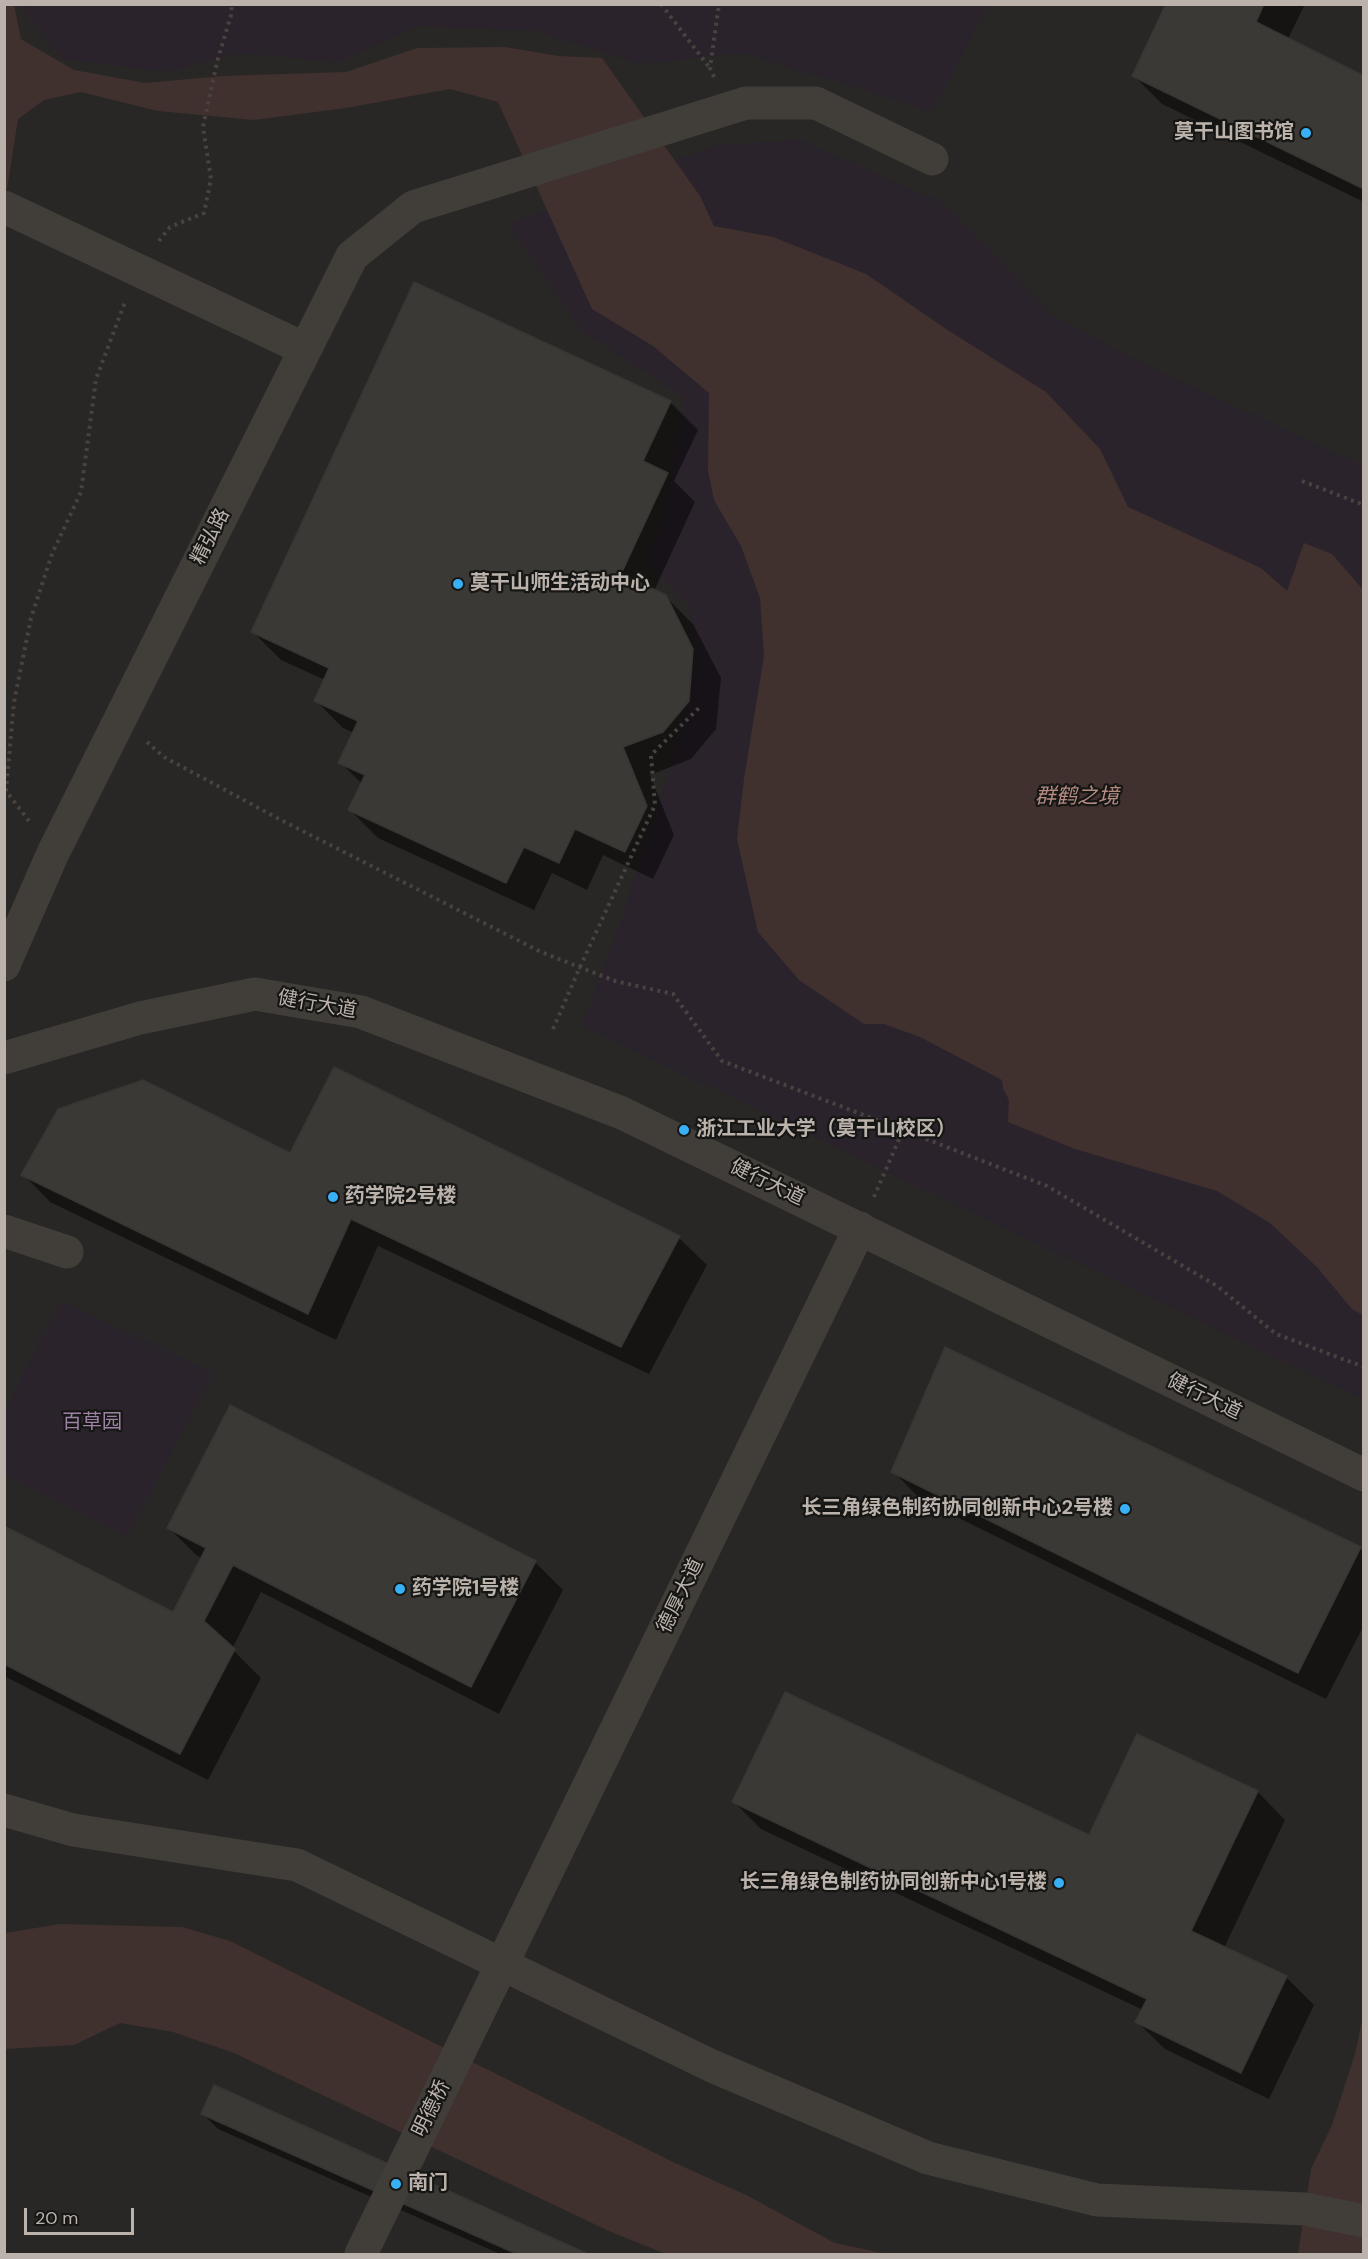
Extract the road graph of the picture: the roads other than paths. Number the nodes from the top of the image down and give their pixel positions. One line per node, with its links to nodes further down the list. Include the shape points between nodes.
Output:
1 (932, 159): 3 (street, 精弘路, via 816,103 746,103 413,207 352,256)
2 (12, 211): 3 (street)
3 (305, 349): 4 (street, 精弘路, via 52,853)
4 (4, 965)
5 (4, 1058): 6 (street, 健行大道, via 140,1018 255,994 361,1012 622,1113)
6 (860, 1228): 9 (street, 健行大道); 11 (street, 德厚大道)
7 (4, 1231): 8 (street)
8 (67, 1252)
9 (1364, 1475)
10 (4, 1810): 11 (street, via 73,1830 297,1865)
11 (502, 1964): 12 (street, via 712,2066 928,2158 1097,2200 1305,2209); 13 (street, 明德桥)
12 (1364, 2221)
13 (361, 2254)

